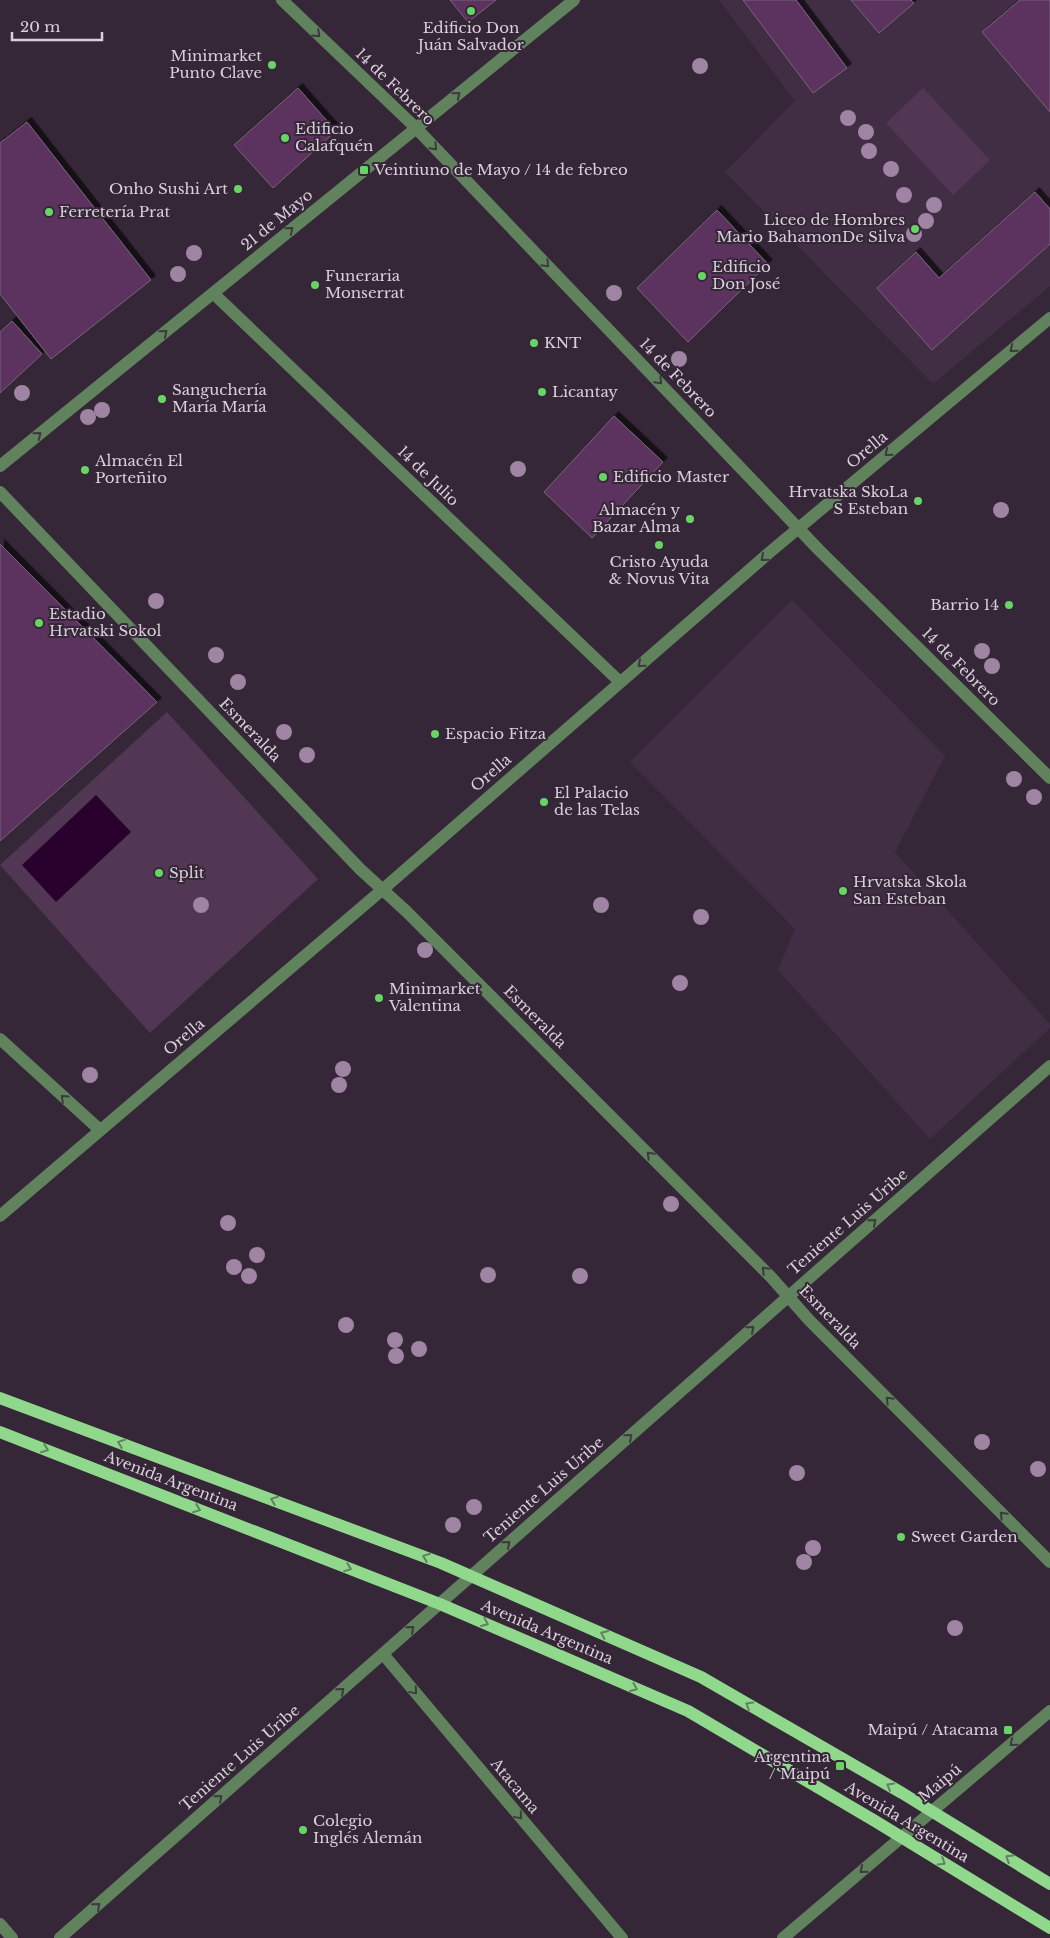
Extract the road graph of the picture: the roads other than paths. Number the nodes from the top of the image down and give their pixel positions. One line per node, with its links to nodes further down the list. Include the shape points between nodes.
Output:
1 (282, 0): 3 (street, 14 de Febrero, one-way to 3)
2 (574, 0): 3 (street, 21 de Mayo, one-way to 2)
3 (416, 128): 4 (street, 21 de Mayo, one-way to 3); 8 (street, 14 de Febrero, one-way to 8)
4 (213, 293): 6 (street, 21 de Mayo, one-way to 4); 9 (street, 14 de Julio)
5 (1050, 318): 8 (street, Orella, one-way to 8)
6 (0, 466)
7 (0, 492): 11 (street, Esmeralda)
8 (799, 528): 9 (street, Orella, one-way to 9); 10 (street, 14 de Febrero)
9 (620, 682): 11 (street, Orella)
10 (1050, 778)
11 (382, 890): 14 (street, Orella); 16 (street, Esmeralda, one-way to 11)
12 (0, 1039): 14 (street, one-way to 12)
13 (1050, 1066): 16 (street, Teniente Luis Uribe, one-way to 13)
14 (100, 1130): 15 (street, Orella)
15 (0, 1216)
16 (788, 1296): 19 (street, Esmeralda, one-way to 16); 20 (street, Teniente Luis Uribe, one-way to 16)
17 (0, 1398): 20 (main road, Avenida Argentina, one-way to 17)
18 (0, 1432): 21 (main road, Avenida Argentina, one-way to 21)
19 (1050, 1562)
20 (470, 1576): 21 (street, Teniente Luis Uribe); 24 (main road, Avenida Argentina, one-way to 20, via 702,1677)
21 (440, 1604): 22 (street, Teniente Luis Uribe, one-way to 21); 25 (main road, Avenida Argentina, one-way to 25, via 688,1711)
22 (382, 1654): 30 (street, Teniente Luis Uribe, one-way to 22); 31 (street, Atacama, one-way to 31)
23 (1050, 1711): 24 (street, Maipú, one-way to 24)
24 (932, 1811): 25 (street, Maipú); 26 (main road, Avenida Argentina, one-way to 24)
25 (900, 1838): 28 (main road, Avenida Argentina, one-way to 28); 32 (street, Maipú, one-way to 32)
26 (1050, 1884)
27 (0, 1924): 29 (street)
28 (1050, 1928)
29 (12, 1938)
30 (60, 1938)
31 (622, 1938)
32 (782, 1938)

